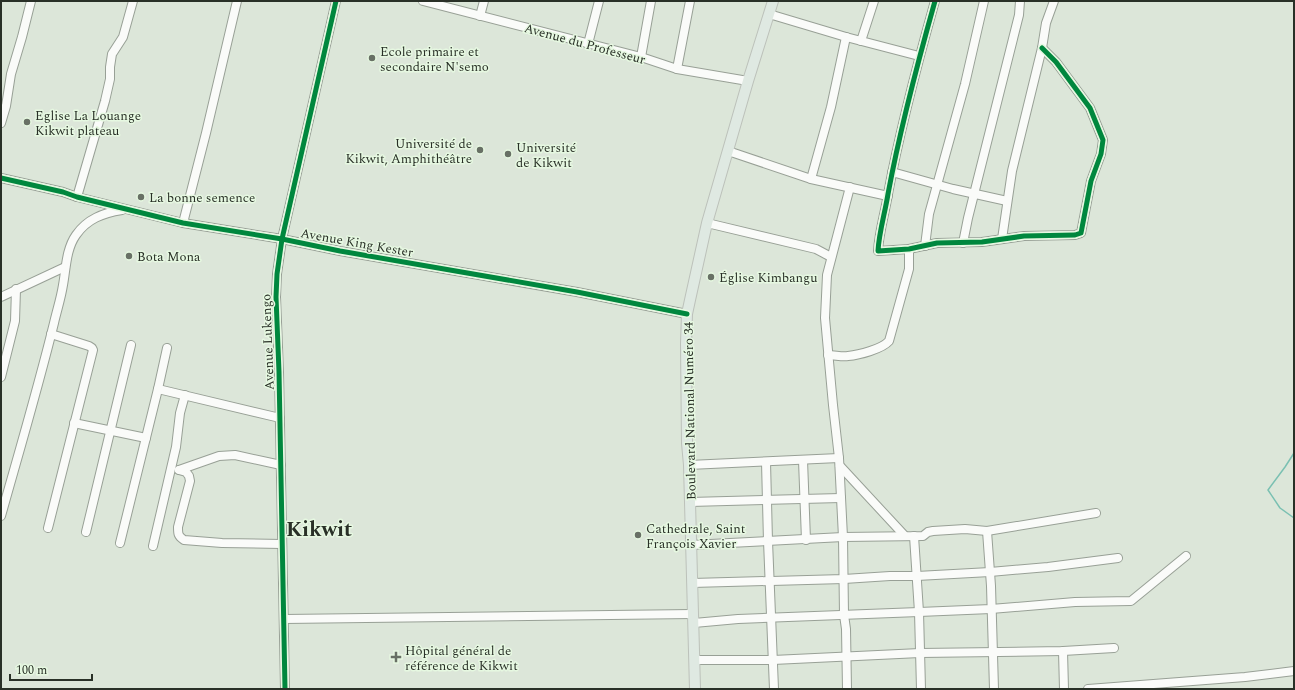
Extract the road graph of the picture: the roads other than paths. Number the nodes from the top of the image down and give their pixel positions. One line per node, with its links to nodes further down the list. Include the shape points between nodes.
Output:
1 (31, 1): 27 (street)
2 (133, 1): 36 (street, via 123,37 112,54 105,102)
3 (237, 1): 39 (street)
4 (336, 1): 41 (street, Avenue Lukengo)
5 (423, 1): 16 (street, Avenue du Professeur)
6 (484, 1): 18 (street)
7 (599, 1): 21 (street)
8 (651, 1): 24 (street)
9 (690, 1): 25 (street)
10 (773, 1): 17 (main road, Boulevard National Numéro 34)
11 (874, 1): 20 (street)
12 (935, 1): 23 (street)
13 (984, 1): 32 (street)
14 (1020, 1): 34 (street, via 1019,15)
15 (1054, 1): 22 (street, via 1046,23)
16 (445, 4): 18 (street, Avenue du Professeur)
17 (769, 14): 19 (street); 26 (main road, Boulevard National Numéro 34)
18 (480, 16): 21 (street, Avenue du Professeur)
19 (846, 37): 20 (street); 31 (street, via 831,107)
20 (861, 41): 23 (street)
21 (588, 44): 24 (street, Avenue du Professeur)
22 (1042, 48): 37 (street, via 1012,171); 42 (street, via 1056,62 1090,108 1103,140 1101,154 1091,181 1080,233)
23 (919, 56): 29 (street)
24 (641, 57): 25 (street, Avenue du Professeur)
25 (677, 69): 26 (street, Avenue du Professeur)
26 (748, 81): 28 (main road, Boulevard National Numéro 34)
27 (1, 123)
28 (728, 151): 31 (street); 40 (main road, Boulevard National Numéro 34)
29 (892, 172): 32 (street); 35 (street)
30 (1, 178): 36 (street, Avenue King Kester)
31 (811, 179): 33 (street)
32 (938, 185): 34 (street); 44 (street, via 929,214)
33 (850, 187): 35 (street); 46 (street)
34 (974, 194): 37 (street); 43 (street)
35 (888, 196): 45 (street, via 879,234 878,251)
36 (76, 197): 38 (street, Avenue King Kester)
37 (1008, 201): 42 (street)
38 (126, 209): 39 (street, Avenue King Kester); 47 (street, via 107,212 86,224 71,243)
39 (183, 223): 41 (street, Avenue King Kester)
40 (707, 223): 46 (street, via 816,250); 50 (main road, Boulevard National Numéro 34)
41 (282, 239): 50 (street, Avenue King Kester); 58 (street, Avenue Lukengo, via 276,296)
42 (1002, 239): 43 (street)
43 (963, 243): 44 (street)
44 (925, 246): 45 (street)
45 (909, 249): 54 (street, via 909,269 890,341 878,348 852,355)
46 (831, 257): 54 (street, via 827,275 825,318)
47 (66, 267): 48 (street); 51 (street)
48 (16, 289): 49 (street); 55 (street, via 15,321)
49 (1, 297)
50 (687, 314): 66 (main road, Boulevard National Numéro 34)
51 (51, 334): 59 (street, via 92,348); 73 (street)
52 (131, 345): 60 (street)
53 (167, 348): 56 (street)
54 (828, 355): 64 (street)
55 (1, 377)
56 (158, 389): 57 (street); 61 (street)
57 (185, 395): 58 (street); 67 (street, via 180,413)
58 (280, 418): 65 (street, Avenue Lukengo)
59 (74, 423): 60 (street); 74 (street)
60 (111, 431): 61 (street); 76 (street)
61 (146, 438): 81 (street)
62 (803, 460): 63 (street); 64 (street); 68 (street)
63 (766, 462): 66 (street); 70 (street)
64 (839, 462): 69 (street); 77 (street)
65 (280, 465): 67 (street, via 235,455 218,456); 83 (street, Avenue Lukengo)
66 (689, 465): 71 (main road, Boulevard National Numéro 34)
67 (175, 471): 83 (street, via 186,472 190,476 178,527 180,538 222,543); 85 (street)
68 (804, 498): 69 (street); 70 (street); 80 (street)
69 (841, 498): 79 (street)
70 (766, 499): 71 (street); 82 (street)
71 (690, 502): 84 (main road, Boulevard National Numéro 34)
72 (1096, 512): 75 (street)
73 (1, 516)
74 (48, 528)
75 (987, 531): 78 (street, via 933,531 923,536); 88 (street)
76 (86, 532)
77 (904, 535): 78 (street); 79 (street)
78 (914, 536): 89 (street)
79 (843, 537): 80 (street); 90 (street)
80 (806, 540): 82 (street)
81 (120, 542)
82 (768, 542): 84 (street); 91 (street)
83 (282, 544): 97 (street, Avenue Lukengo)
84 (692, 545): 92 (main road, Boulevard National Numéro 34)
85 (153, 546)
86 (1186, 556): 93 (street, via 1131,601 1075,602)
87 (1118, 558): 88 (street)
88 (990, 572): 89 (street); 93 (street)
89 (917, 576): 90 (street); 94 (street)
90 (844, 579): 91 (street); 95 (street)
91 (770, 580): 92 (street); 96 (street)
92 (692, 583): 98 (main road, Boulevard National Numéro 34)
93 (991, 609): 94 (street); 101 (street)
94 (919, 612): 95 (street); 102 (street)
95 (844, 615): 96 (street); 103 (street)
96 (772, 618): 98 (street); 105 (street)
97 (284, 619): 98 (street); 107 (street, Avenue Lukengo)
98 (693, 619): 104 (main road, Boulevard National Numéro 34)
99 (1114, 648): 100 (street)
100 (1063, 651): 101 (street); 113 (street)
101 (992, 652): 102 (street); 112 (street)
102 (920, 653): 103 (street); 111 (street)
103 (846, 656): 105 (street); 110 (street)
104 (694, 660): 105 (street); 108 (main road, Boulevard National Numéro 34)
105 (773, 660): 109 (street)
106 (1294, 671): 114 (street)
107 (285, 689)
108 (695, 689)
109 (774, 689)
110 (847, 689)
111 (921, 689)
112 (994, 689)
113 (1064, 689)
114 (1088, 689)

